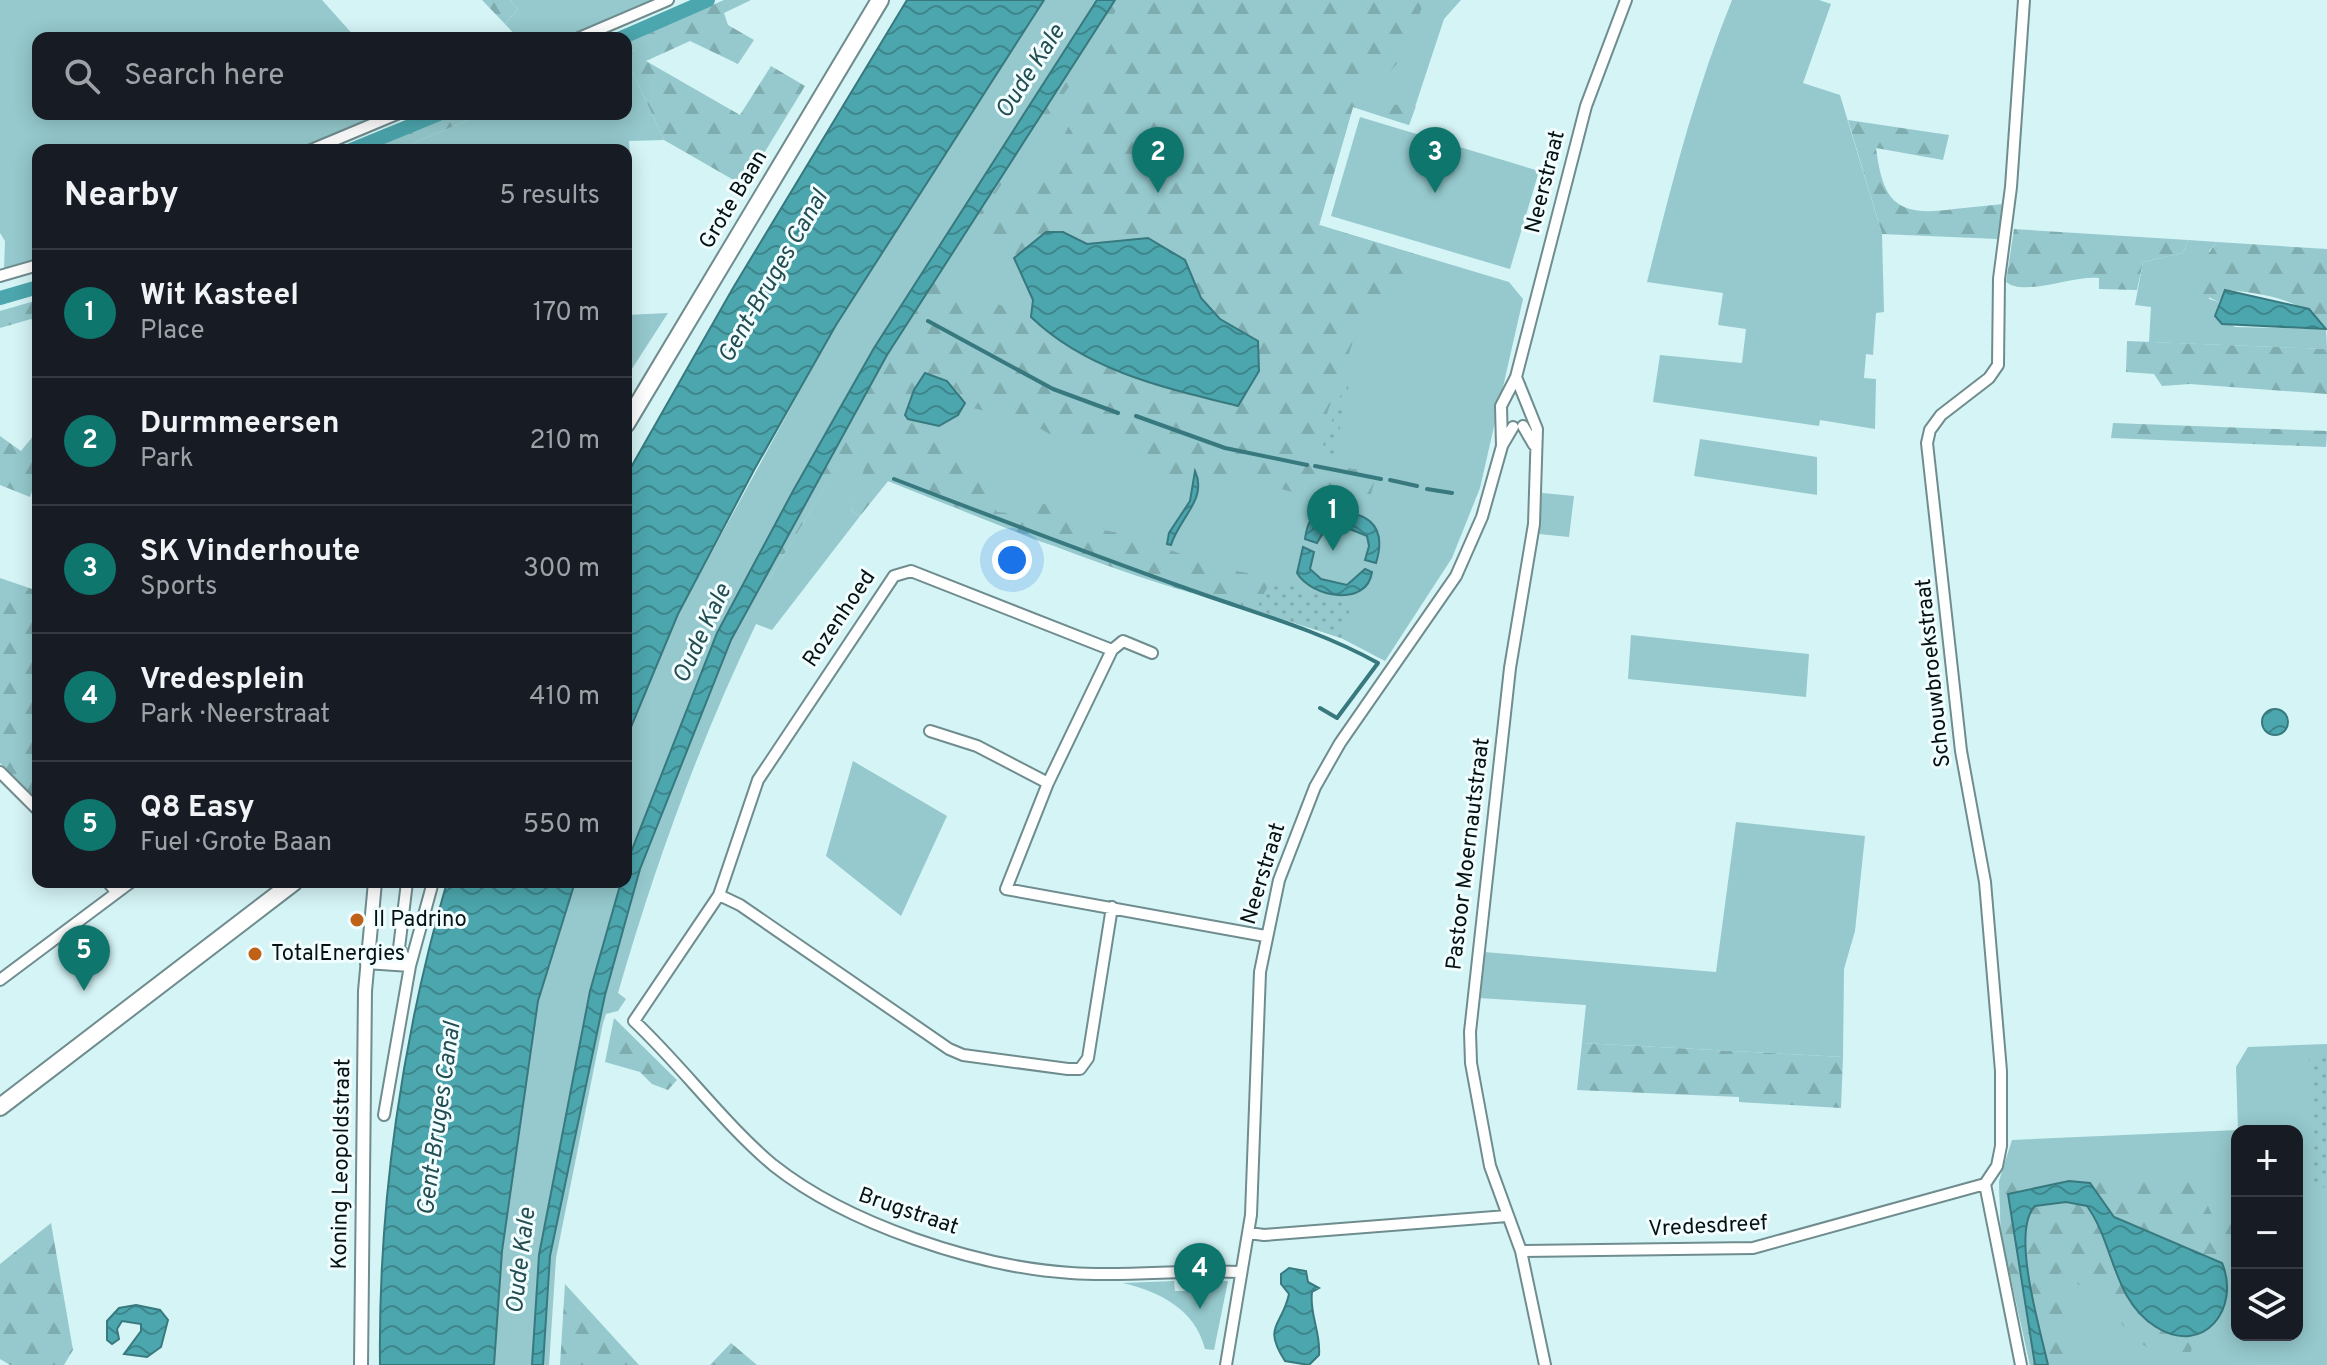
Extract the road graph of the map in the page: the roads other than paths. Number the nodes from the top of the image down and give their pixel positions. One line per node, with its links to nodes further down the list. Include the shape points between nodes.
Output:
1 (668, 0): 5 (street)
2 (880, 0): 13 (main road, Grote Baan)
3 (1626, 0): 10 (street, Neerstraat, via 1586,106)
4 (2024, 0): 39 (street, Schouwbroekstraat, via 1999,279 1998,365 1941,415 1927,443 1963,765 1985,882 2001,1071 2001,1146 1997,1166)
5 (593, 32)
6 (383, 120): 7 (street)
7 (325, 144)
8 (32, 267): 9 (street)
9 (0, 276)
10 (1516, 377): 11 (street, Neerstraat); 12 (street)
11 (1508, 398): 12 (street); 15 (street, Neerstraat, via 1501,406)
12 (1523, 398): 14 (street)
13 (632, 414)
14 (1531, 414): 15 (street); 16 (street, Pastoor Moernautstraat)
15 (1513, 425): 16 (street); 32 (street, Neerstraat, via 1456,576 1315,787 1279,880)
16 (1539, 456): 40 (street, Pastoor Moernautstraat, via 1470,1032 1484,1137)
17 (1112, 650): 18 (street, Rozenhoed, via 1123,641); 21 (street); 30 (street, Rozenhoed, via 911,571 894,576 758,780)
18 (1152, 653)
19 (930, 731): 21 (street, via 977,746)
20 (0, 772): 22 (street)
21 (1048, 783): 31 (street, via 1006,889)
22 (32, 804)
23 (113, 888): 29 (street)
24 (122, 888): 29 (street)
25 (286, 888): 37 (main road)
26 (374, 888): 33 (street, Koning Leopoldstraat)
27 (406, 888): 34 (street, Koning Leopoldstraat, via 399,948)
28 (431, 888): 34 (street, Koning Leopoldstraat)
29 (116, 892): 35 (street)
30 (719, 895): 31 (street, via 949,1049 1068,1069 1080,1069 1088,1058); 36 (street, Rozenhoed)
31 (1112, 907): 32 (street)
32 (1265, 936): 41 (street, Neerstraat, via 1256,1011)
33 (366, 963): 34 (street); 44 (street, Koning Leopoldstraat)
34 (410, 966): 38 (street, Koning Leopoldstraat)
35 (0, 980)
36 (634, 1021): 43 (street, Brugstraat, via 771,1163 852,1215 909,1237 1048,1271)
37 (0, 1107)
38 (384, 1115)
39 (1985, 1184): 42 (street, Vredesdreef, via 1753,1248); 47 (street)
40 (1507, 1216): 41 (street); 42 (street, Pastoor Moernautstraat)
41 (1249, 1233): 43 (street, Neerstraat)
42 (1521, 1251): 46 (street, Pastoor Moernautstraat)
43 (1241, 1272): 45 (street, Neerstraat)
44 (361, 1365)
45 (1226, 1365)
46 (1545, 1365)
47 (2021, 1365)

